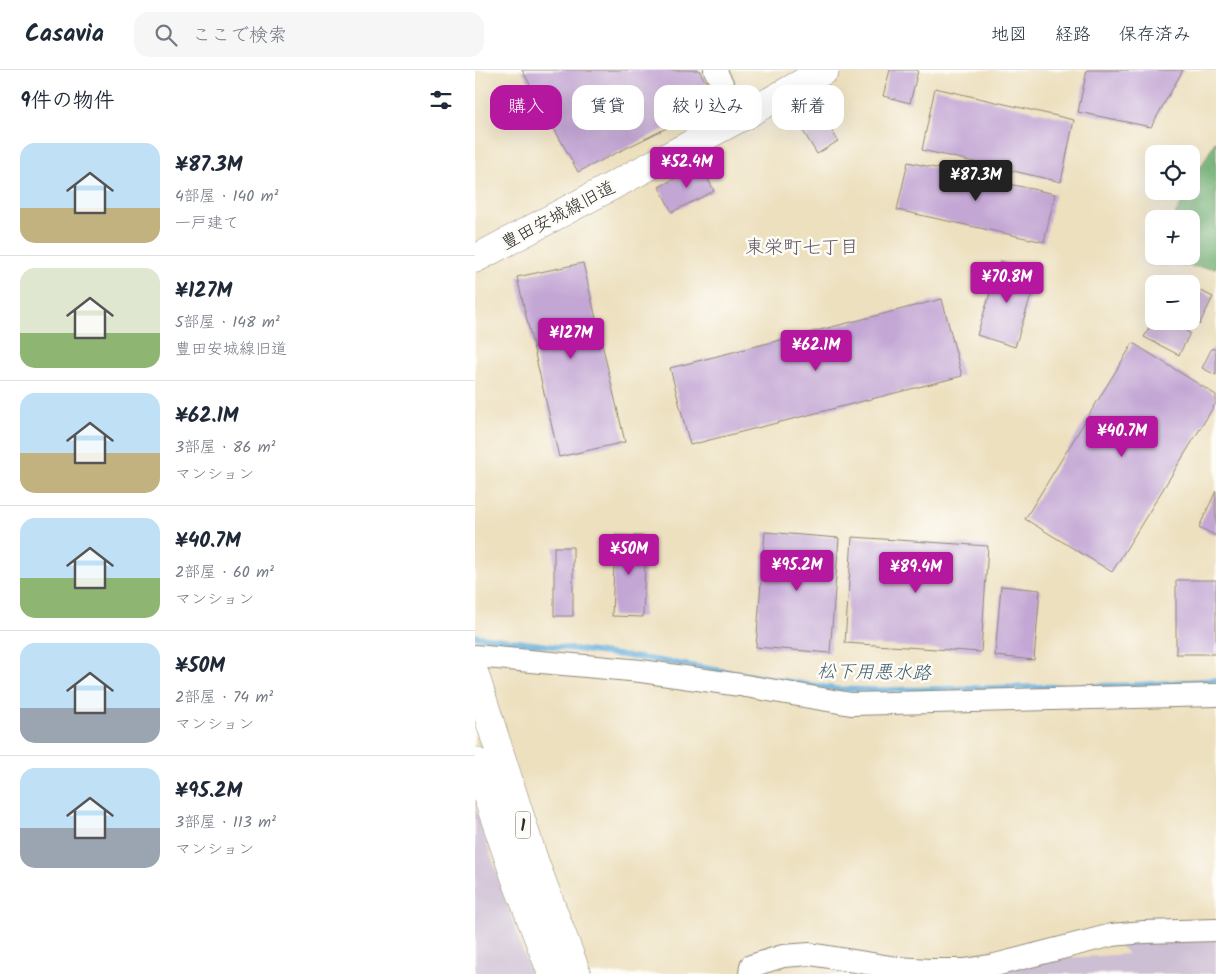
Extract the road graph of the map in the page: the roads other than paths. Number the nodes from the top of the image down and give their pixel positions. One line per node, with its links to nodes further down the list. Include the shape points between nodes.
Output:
1 (715, 70): 3 (street)
2 (825, 70): 4 (main road, 豊田安城線旧道)
3 (723, 85)
4 (762, 106)
5 (717, 130): 6 (main road, 豊田安城線旧道)
6 (475, 259)
7 (475, 656): 9 (street, via 641,671 851,704)
8 (475, 674): 13 (main road, 1, via 535,864)
9 (1216, 695)
10 (475, 761): 12 (main road, 1)
11 (1216, 930): 14 (street, via 1112,936 965,970 897,968 811,954 783,956 751,966)
12 (552, 974)
13 (577, 974)
14 (750, 974)

